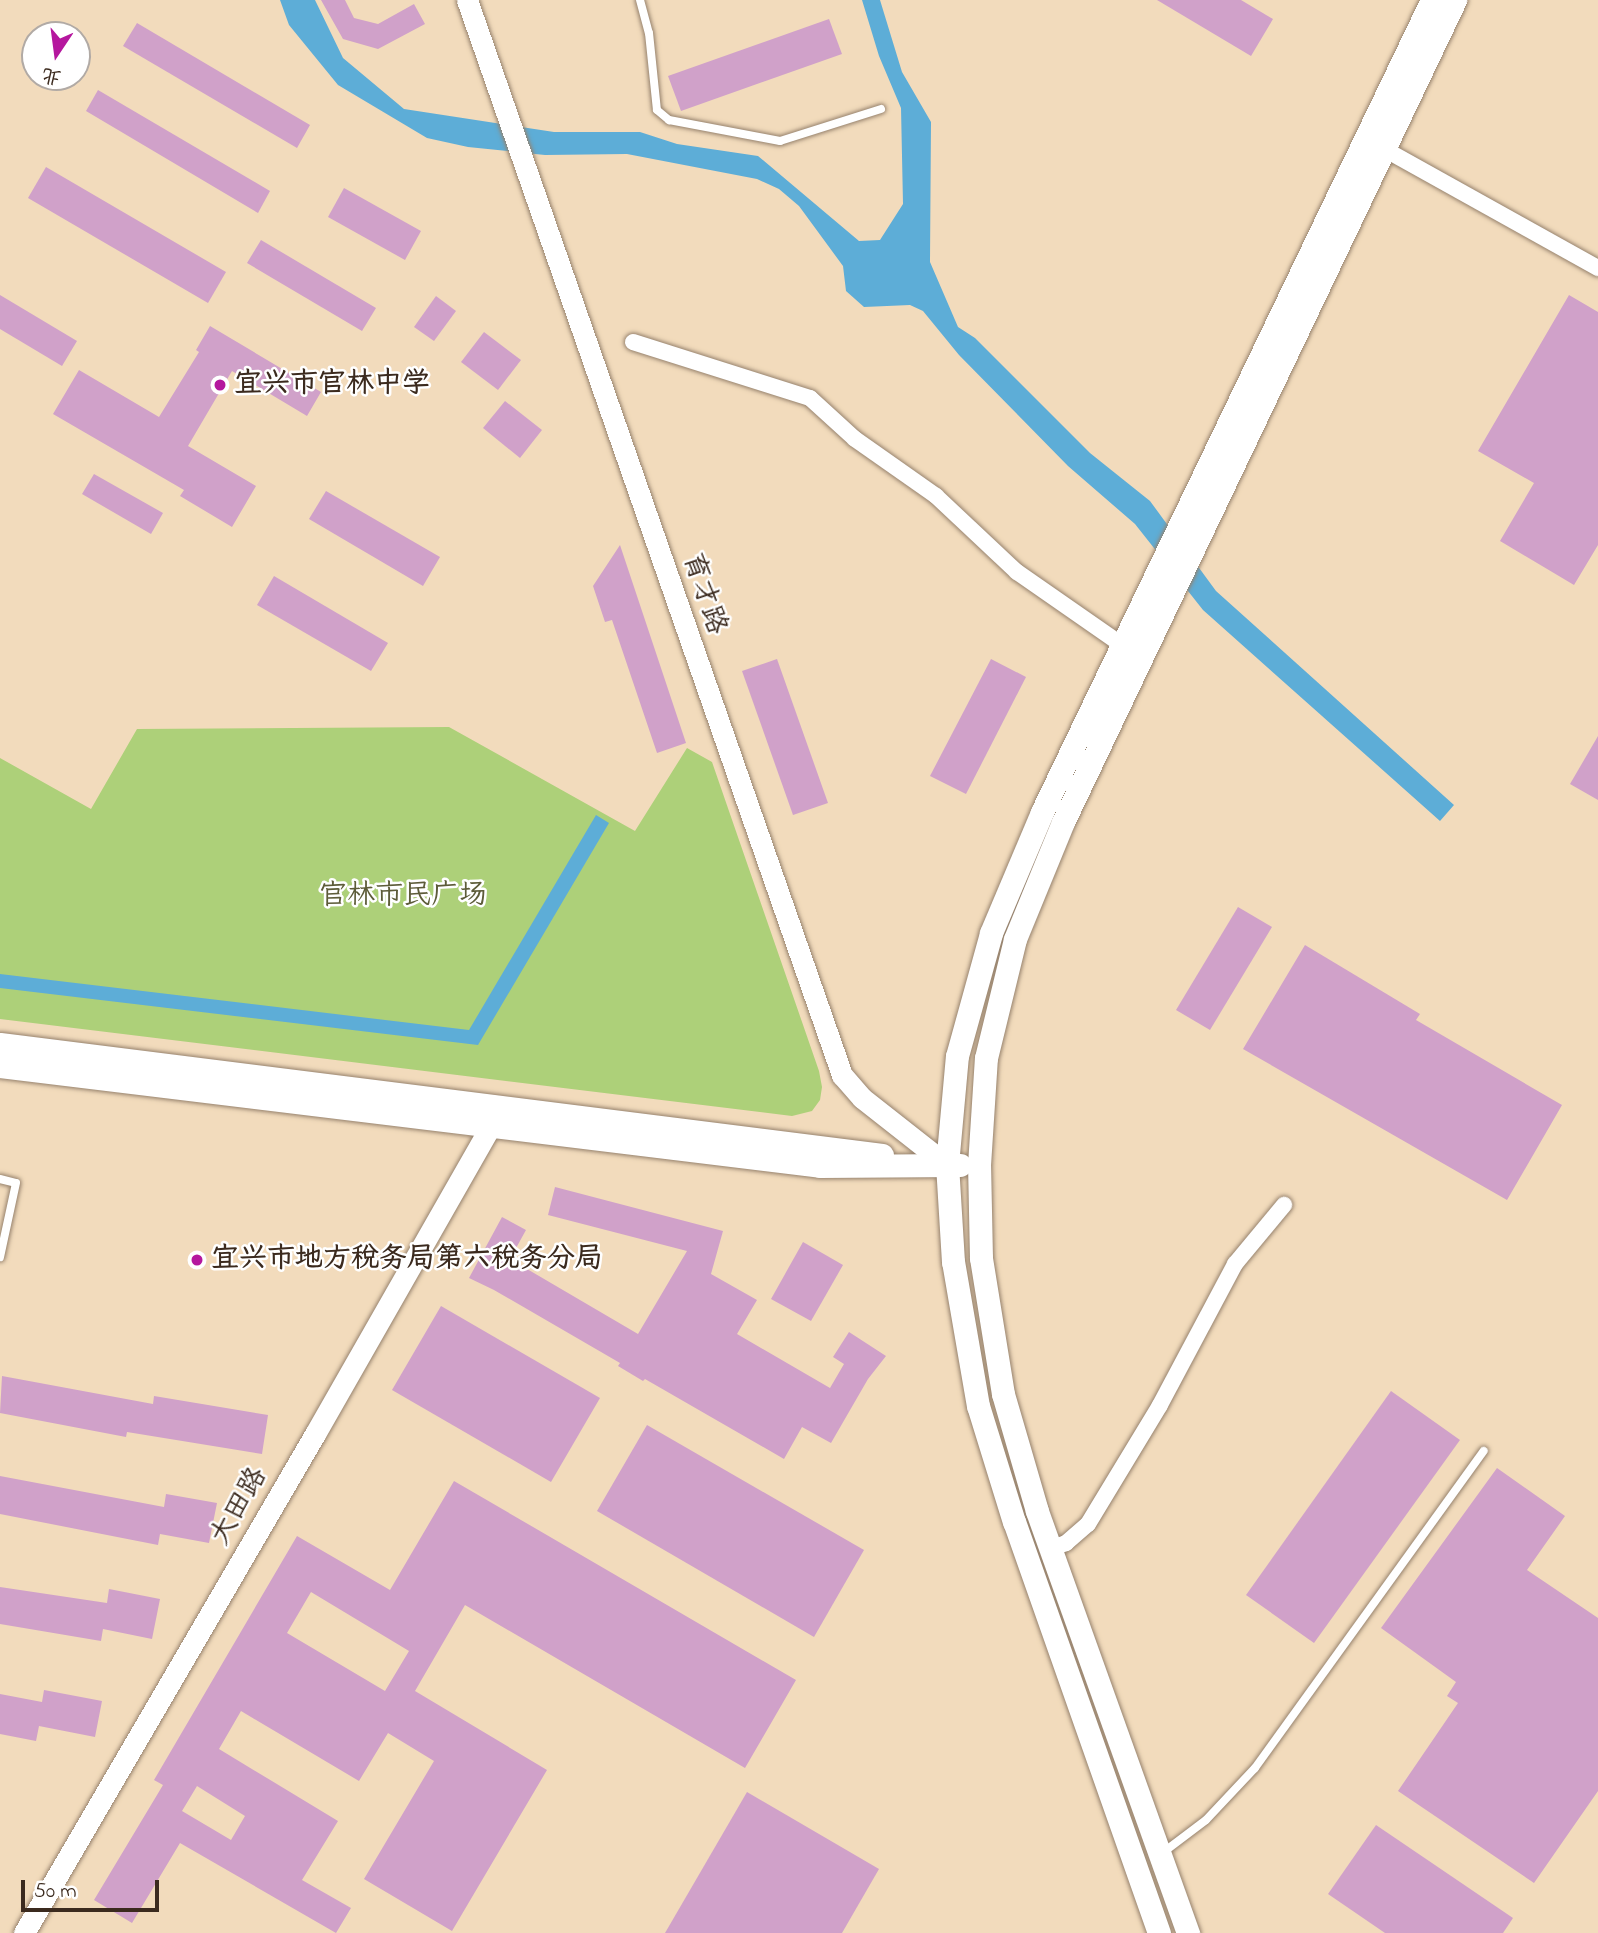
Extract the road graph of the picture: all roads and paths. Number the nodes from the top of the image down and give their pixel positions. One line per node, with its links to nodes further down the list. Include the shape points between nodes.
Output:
1 (467, 0): 13 (street, 育才路, via 842,1075 862,1098)
2 (640, 0): 5 (lane, via 649,33 657,110 669,120 780,141)
3 (1432, 0): 9 (main road)
4 (1455, 0): 6 (main road)
5 (881, 109)
6 (1384, 149): 7 (street); 14 (main road, via 1063,822 1015,939 986,1058)
7 (1598, 268)
8 (633, 342): 9 (street, via 810,398 855,439 936,496 1017,572)
9 (1122, 645): 13 (main road, via 1042,812 991,933 957,1056)
10 (0, 1044): 12 (main road)
11 (0, 1066): 12 (main road)
12 (492, 1116): 13 (main road, via 821,1166); 21 (street, 大田路)
13 (947, 1165): 14 (main road); 22 (main road, via 953,1262 978,1406 1014,1522)
14 (979, 1165): 19 (main road, via 981,1258 1003,1394)
15 (0, 1179): 17 (lane, via 16,1183)
16 (1284, 1205): 19 (street, via 1235,1264 1160,1405 1088,1524 1066,1543)
17 (0, 1257)
18 (1484, 1451): 20 (lane, via 1255,1768 1206,1820)
19 (1051, 1548): 20 (main road)
20 (1160, 1855): 23 (main road)
21 (24, 1933)
22 (1159, 1933)
23 (1188, 1933)

